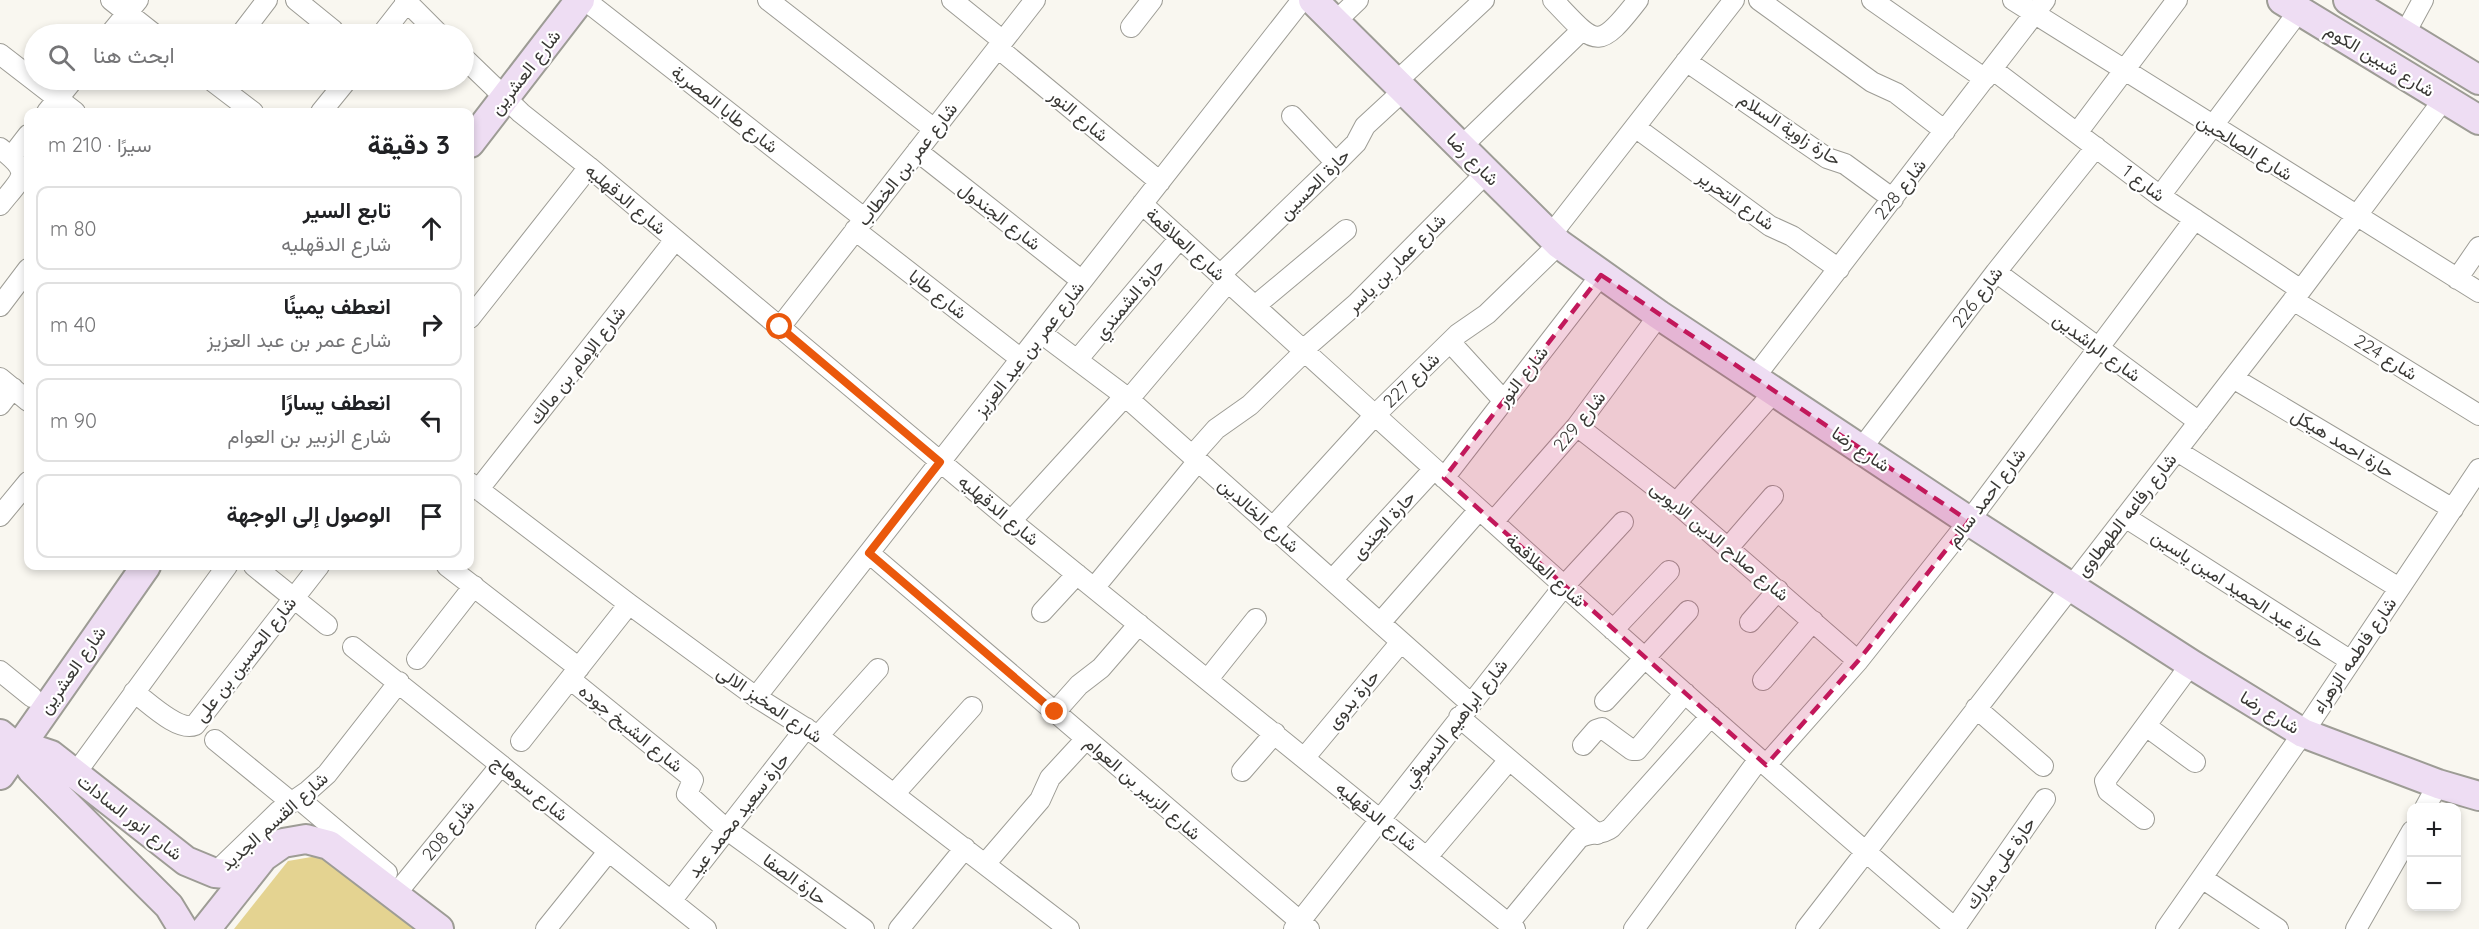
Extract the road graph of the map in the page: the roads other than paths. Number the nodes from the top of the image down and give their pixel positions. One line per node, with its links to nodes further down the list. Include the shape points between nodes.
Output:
1 (111, 0): 26 (street)
2 (267, 0): 31 (street)
3 (296, 0): 32 (street)
4 (563, 0): 51 (street, شارع العشرين)
5 (580, 0): 51 (street, شارع العشرين)
6 (585, 0): 80 (street, شارع طابا المصرية)
7 (768, 0): 61 (street)
8 (952, 0): 38 (street, شارع النور)
9 (1035, 0): 38 (street, شارع عمر بن الخطاب)
10 (1152, 0): 35 (street)
11 (1302, 0): 73 (street, شارع عمر بن عبد العزيز)
12 (1312, 0): 28 (street, شارع رضا)
13 (1358, 0): 28 (street)
14 (1484, 0): 46 (street, حارة الحسين)
15 (1553, 0): 36 (street)
16 (1638, 0): 36 (street, via 1608,35 1590,36)
17 (1734, 0): 40 (street, شارع 227)
18 (1759, 0): 62 (street)
19 (2013, 0): 27 (street, شارع الصالحين)
20 (2177, 0): 42 (street)
21 (2348, 0): 37 (street, شارع شبين الكوم)
22 (2423, 0): 37 (street)
23 (406, 1): 33 (street); 34 (street)
24 (1881, 2): 43 (street, شارع 1)
25 (2290, 5): 52 (street, شارع شبين الكوم); 59 (street)
26 (132, 7): 29 (street); 30 (street)
27 (2040, 7): 42 (street, شارع الصالحين); 43 (street, شارع 228)
28 (1336, 21): 46 (street, شارع رضا)
29 (118, 24)
30 (146, 24)
31 (248, 24)
32 (326, 24)
33 (389, 24)
34 (429, 24)
35 (1131, 27)
36 (1582, 30): 66 (street)
37 (2404, 35): 45 (street, شارع شبين الكوم)
38 (1000, 44): 61 (street, شارع عمر بن الخطاب); 73 (street, شارع النور)
39 (0, 54): 44 (street)
40 (1686, 61): 60 (street, شارع 227); 75 (street, حارة زاوية السلام, via 1827,158 1845,164)
41 (474, 68): 51 (street, شارع الدقهليه)
42 (2124, 70): 59 (street, شارع الصالحين); 63 (street)
43 (1989, 74): 62 (street, شارع 228); 63 (street, شارع 1)
44 (24, 78)
45 (2479, 80)
46 (1400, 86): 66 (street, شارع رضا); 70 (street, حارة الحسين)
47 (36, 90): 53 (street)
48 (65, 90): 53 (street)
49 (224, 90): 54 (street)
50 (339, 90): 55 (street)
51 (499, 93): 57 (street, شارع العشرين); 64 (street, شارع العشرين); 71 (street, شارع الدقهليه)
52 (2444, 99): 58 (street, شارع شبين الكوم); 78 (street, شارع رفاعه الطهطاوى)
53 (52, 106)
54 (248, 108)
55 (324, 108)
56 (1292, 116): 70 (street)
57 (474, 117)
58 (2479, 120)
59 (2212, 126): 74 (street); 78 (street, شارع الصالحين)
60 (1635, 127): 84 (street, شارع 227); 86 (street, شارع التحرير, via 1770,226)
61 (934, 129): 68 (street, شارع عمر بن الخطاب)
62 (1945, 131): 75 (street, شارع 228)
63 (2077, 133): 67 (street, شارع 1)
64 (474, 136)
65 (24, 138): 69 (street)
66 (1461, 147): 72 (street, شارع رضا)
67 (2096, 147): 74 (street, شارع 1); 87 (street, شارع 226)
68 (917, 151): 80 (street, شارع عمر بن الخطاب); 92 (street, شارع الجندول)
69 (5, 152): 77 (street, via 22,173)
70 (1336, 163): 90 (street, حارة الحسين)
71 (589, 167): 83 (street, شارع الدقهليه); 97 (street)
72 (1486, 173): 84 (street, شارع رضا); 103 (street, شارع عمار بن ياسر, via 1357,303)
73 (1160, 182): 76 (street, شارع عمر بن عبد العزيز)
74 (2160, 196): 79 (street, شارع 1)
75 (1893, 198): 86 (street, شارع 228)
76 (1142, 204): 82 (street, شارع العلاقمة); 92 (street, شارع عمر بن عبد العزيز)
77 (0, 205)
78 (2357, 216): 91 (street, شارع الصالحين); 94 (street, شارع رفاعه الطهطاوى)
79 (2195, 219): 94 (street, شارع 1); 102 (street, شارع احمد سالم)
80 (860, 224): 99 (street, شارع عمر بن الخطاب); 104 (street, شارع طابا)
81 (1346, 230): 96 (street)
82 (1180, 238): 90 (street, شارع العلاقمة); 105 (street, حارة الشمندي)
83 (675, 240): 99 (street, شارع الدقهليه); 122 (street, شارع الإمام بن مالك)
84 (1555, 240): 89 (street, شارع رضا); 101 (street, شارع 227, via 1487,314)
85 (2479, 247): 91 (street)
86 (1839, 268): 107 (street, شارع 228)
87 (1996, 272): 102 (street, شارع الراشدين); 116 (street, شارع 226)
88 (24, 274): 95 (street)
89 (1601, 275): 98 (street, شارع رضا); 110 (street, شارع النور)
90 (1224, 278): 96 (street, شارع العلاقمة); 109 (street, حارة الحسين)
91 (2457, 279): 93 (street, شارع الصالحين)
92 (1082, 281): 100 (street, شارع عمر بن عبد العزيز)
93 (2479, 292)
94 (2297, 295): 106 (street, شارع رفاعه الطهطاوى); 113 (street, شارع 224)
95 (0, 306)
96 (1255, 306): 103 (street, شارع العلاقمة)
97 (474, 313)
98 (1659, 315): 107 (street, شارع رضا); 115 (street, شارع 229)
99 (780, 327): 119 (street, شارع الدقهليه)
100 (1041, 333): 104 (street, شارع عمر بن عبد العزيز); 105 (street, شارع الخالدين)
101 (1450, 342): 110 (street); 112 (street, شارع 227)
102 (2099, 348): 114 (street, شارع الراشدين); 131 (street, شارع احمد سالم)
103 (1304, 350): 112 (street, شارع العلاقمة); 118 (street, شارع عمار بن ياسر, via 1250,405 1216,429)
104 (1021, 358): 119 (street, شارع عمر بن عبد العزيز)
105 (1077, 360): 109 (street, شارع الخالدين)
106 (2233, 378): 114 (street, شارع رفاعه الطهطاوى); 126 (street, حارة احمد هيكل)
107 (1764, 385): 116 (street, شارع رضا); 125 (street, شارع 228)
108 (14, 389): 111 (street)
109 (1127, 398): 118 (street, شارع الخالدين); 130 (street, حارة الحسين)
110 (1504, 400): 121 (street, شارع النور)
111 (0, 405)
112 (1375, 415): 121 (street, شارع العلاقمة); 133 (street, شارع 227)
113 (2479, 415)
114 (2199, 422): 117 (street, شارع رفاعه الطهطاوى)
115 (1577, 426): 125 (street, شارع صلاح الدين الايوبى); 128 (street, شارع 229)
116 (1861, 449): 131 (street, شارع رضا)
117 (2176, 451): 129 (street, شارع رفاعه الطهطاوى); 149 (street)
118 (1195, 458): 133 (street, شارع الخالدين); 148 (street, شارع عمار بن ياسر)
119 (940, 462): 130 (street, شارع الدقهليه); 135 (street, شارع عمر بن عبد العزيز)
120 (2479, 469): 126 (street, شارع فاطمه الزهراء)
121 (1439, 473): 128 (street, شارع العلاقمة); 144 (street, حارة الجندى)
122 (474, 486): 152 (street, شارع المخبز الالى)
123 (24, 487): 127 (street)
124 (1773, 496): 134 (street)
125 (1676, 503): 134 (street, شارع صلاح الدين الايوبى)
126 (2453, 509): 149 (street, شارع فاطمه الزهراء)
127 (0, 516)
128 (1486, 516): 146 (street, شارع العلاقمة); 158 (street, شارع 229)
129 (2125, 517): 147 (street, شارع رفاعه الطهطاوى); 167 (street, حارة عبد الحميد امين ياسين)
130 (1011, 521): 143 (street, شارع الدقهليه)
131 (1969, 521): 147 (street, شارع رضا); 166 (street, شارع احمد سالم)
132 (1623, 522): 146 (street, شارع ابراهيم الدسوقي)
133 (1273, 527): 144 (street, شارع الخالدين)
134 (1728, 548): 150 (street, شارع صلاح الدين الايوبى)
135 (869, 553): 178 (street, شارع عمر بن عبد العزيز); 183 (street, شارع الزبير بن العوام)
136 (124, 570): 177 (street, شارع العشرين)
137 (143, 570): 191 (street, شارع العشرين)
138 (224, 570): 175 (street)
139 (259, 570): 151 (street)
140 (316, 570): 151 (street, شارع الحسين بن على)
141 (452, 570): 145 (street, شارع الشيخ جوده)
142 (1669, 571): 161 (street)
143 (1077, 574): 148 (street, شارع الدقهليه); 154 (street)
144 (1332, 580): 158 (street, شارع الخالدين)
145 (474, 586): 165 (street); 171 (street, شارع الشيخ جوده)
146 (1564, 586): 161 (street, شارع العلاقمة); 182 (street, شارع ابراهيم الدسوقي)
147 (2070, 586): 168 (street, شارع رضا); 181 (street, شارع رفاعه الطهطاوى)
148 (1094, 588): 159 (street, شارع الدقهليه)
149 (2399, 588): 167 (street, شارع فاطمه الزهراء)
150 (1778, 590): 156 (street, شارع صلاح الدين الايوبى); 157 (street)
151 (294, 598): 160 (street); 175 (street, شارع الحسين بن على, via 195,725 177,724)
152 (629, 604): 171 (street); 178 (street, شارع المخبز الالى)
153 (1688, 611): 164 (street)
154 (1042, 612)
155 (1257, 619): 172 (street)
156 (1813, 621): 166 (street, شارع صلاح الدين الايوبى); 173 (street)
157 (1750, 622)
158 (1380, 623): 162 (street, شارع الخالدين)
159 (1139, 624): 172 (street, شارع الدقهليه); 183 (street)
160 (327, 625)
161 (1613, 630): 164 (street, شارع العلاقمة)
162 (1401, 642): 182 (street, شارع الخالدين); 194 (street, حارة بدوى)
163 (353, 647): 174 (street, شارع سوهاج)
164 (1644, 657): 176 (street, شارع العلاقمة); 179 (street)
165 (417, 659)
166 (1858, 661): 196 (street, شارع احمد سالم)
167 (2350, 661): 188 (street, شارع فاطمه الزهراء)
168 (2191, 664): 185 (street); 188 (street, شارع رضا)
169 (878, 669): 186 (street, حارة سعيد محمد عيد)
170 (0, 671): 177 (street)
171 (574, 674): 192 (street); 211 (street, شارع الشيخ جوده, via 691,777 687,794)
172 (1208, 679): 187 (street, شارع الدقهليه)
173 (1763, 680)
174 (399, 682): 198 (street, شارع سوهاج); 207 (street, شارع القسم الجديد, via 327,774)
175 (134, 692): 201 (street)
176 (1684, 693): 184 (street, شارع العلاقمة); 193 (street, via 1637,750 1602,728)
177 (32, 697): 191 (street, شارع العشرين)
178 (756, 697): 186 (street, شارع المخبز الالى)
179 (1605, 701)
180 (972, 707): 203 (street)
181 (1976, 708): 199 (street); 216 (street, شارع رفاعه الطهطاوى)
182 (1465, 710): 195 (street, شارع الخالدين); 208 (street, شارع ابراهيم الدسوقي)
183 (1055, 712): 189 (street, شارع الزبير بن العوام)
184 (1711, 716): 196 (street, شارع العلاقمة); 212 (street, via 1611,828)
185 (2146, 726): 197 (street); 209 (street, via 2105,784 2108,791)
186 (812, 732): 203 (street, شارع المخبز الالى); 211 (street, حارة سعيد محمد عيد)
187 (1275, 733): 194 (street, شارع الدقهليه); 200 (street)
188 (2303, 733): 204 (street, شارع رضا); 222 (street, شارع فاطمه الزهراء)
189 (1086, 739): 219 (street, via 1050,778 1040,800); 227 (street, شارع الزبير بن العوام)
190 (215, 740): 207 (street)
191 (6, 741): 201 (street, شارع انور السادات, via 41,751); 202 (street, شارع العشرين); 217 (street, شارع انور السادات)
192 (521, 741)
193 (1583, 745)
194 (1305, 757): 208 (street, شارع الدقهليه)
195 (1509, 759): 212 (street, شارع الخالدين); 218 (street)
196 (1762, 762): 216 (street, شارع العلاقمة); 237 (street, شارع احمد سالم)
197 (2195, 762)
198 (501, 765): 215 (street, شارع سوهاج); 223 (street, شارع 208)
199 (2043, 766)
200 (1242, 771)
201 (75, 774): 210 (street, شارع انور السادات)
202 (0, 775)
203 (895, 793): 214 (street, شارع المخبز الالى)
204 (2432, 796): 205 (street, شارع رضا)
205 (2479, 796)
206 (2045, 799): 228 (street, حارة على مبارك)
207 (294, 800): 220 (street, شارع القسم الجديد); 223 (street, via 390,875 400,878)
208 (1380, 819): 218 (street, شارع الدقهليه); 227 (street, شارع ابراهيم الدسوقي)
209 (2144, 819)
210 (140, 826): 217 (street); 220 (street, شارع انور السادات, via 186,861)
211 (726, 830): 224 (street, حارة سعيد محمد عيد); 234 (street, حارة الصفا)
212 (1597, 834): 226 (street, via 1580,838)
213 (2407, 840): 241 (street)
214 (965, 848): 219 (street, شارع المخبز الالى); 235 (street)
215 (608, 852): 224 (street, شارع سوهاج); 232 (street)
216 (1865, 852): 228 (street, شارع العلاقمة); 238 (street, شارع رفاعه الطهطاوى)
217 (118, 855): 229 (street, شارع انور السادات, via 169,906)
218 (1427, 857): 226 (street, شارع الدقهليه)
219 (985, 864): 225 (street, شارع المخبز الالى)
220 (216, 873): 221 (street, شارع انور السادات)
221 (248, 876): 223 (street, via 272,849 306,839 329,845); 230 (street)
222 (2202, 878): 239 (street, شارع فاطمه الزهراء); 240 (street)
223 (404, 885): 231 (street)
224 (671, 901): 233 (street, شارع سوهاج)
225 (1045, 922): 236 (street, شارع المخبز الالى)
226 (1512, 926)
227 (1301, 927)
228 (1952, 928)
229 (183, 929)
230 (206, 929)
231 (439, 929)
232 (546, 929)
233 (706, 929)
234 (864, 929)
235 (899, 929)
236 (1069, 929)
237 (1634, 929)
238 (1806, 929)
239 (2166, 929)
240 (2278, 929)
241 (2356, 929)

